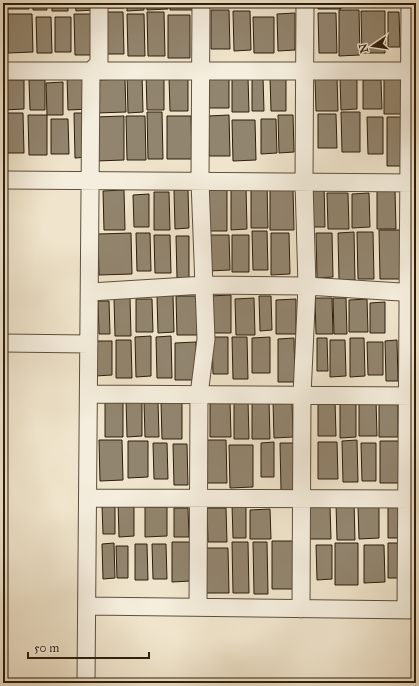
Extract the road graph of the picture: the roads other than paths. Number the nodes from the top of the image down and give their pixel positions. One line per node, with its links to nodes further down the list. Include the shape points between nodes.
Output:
1 (99, 3): 7 (street, via 99,63)
2 (201, 3): 8 (street)
3 (305, 3): 9 (street)
4 (410, 3): 5 (street)
5 (413, 70): 9 (street); 14 (street)
6 (3, 71): 7 (street)
7 (92, 71): 8 (street); 11 (street)
8 (200, 71): 9 (street); 12 (street)
9 (305, 71): 13 (street)
10 (3, 180): 11 (street)
11 (91, 180): 12 (street); 17 (street)
12 (200, 181): 13 (street); 15 (street)
13 (304, 182): 14 (street); 16 (street)
14 (412, 183): 18 (street)
15 (205, 285): 16 (street); 17 (street); 22 (street, via 206,340)
16 (307, 286): 18 (street); 23 (street)
17 (90, 292): 20 (street)
18 (412, 293): 24 (street)
19 (3, 343): 20 (street)
20 (89, 344): 21 (street)
21 (89, 394): 22 (street); 25 (street)
22 (199, 394): 23 (street); 26 (street)
23 (302, 395): 24 (street); 27 (street)
24 (412, 396): 28 (street)
25 (88, 498): 26 (street); 29 (street)
26 (198, 498): 27 (street); 30 (street)
27 (301, 498): 28 (street); 31 (street)
28 (411, 499): 32 (street)
29 (87, 606): 30 (street); 33 (street)
30 (198, 607): 31 (street)
31 (301, 609): 32 (street)
32 (411, 610)
33 (86, 683)

